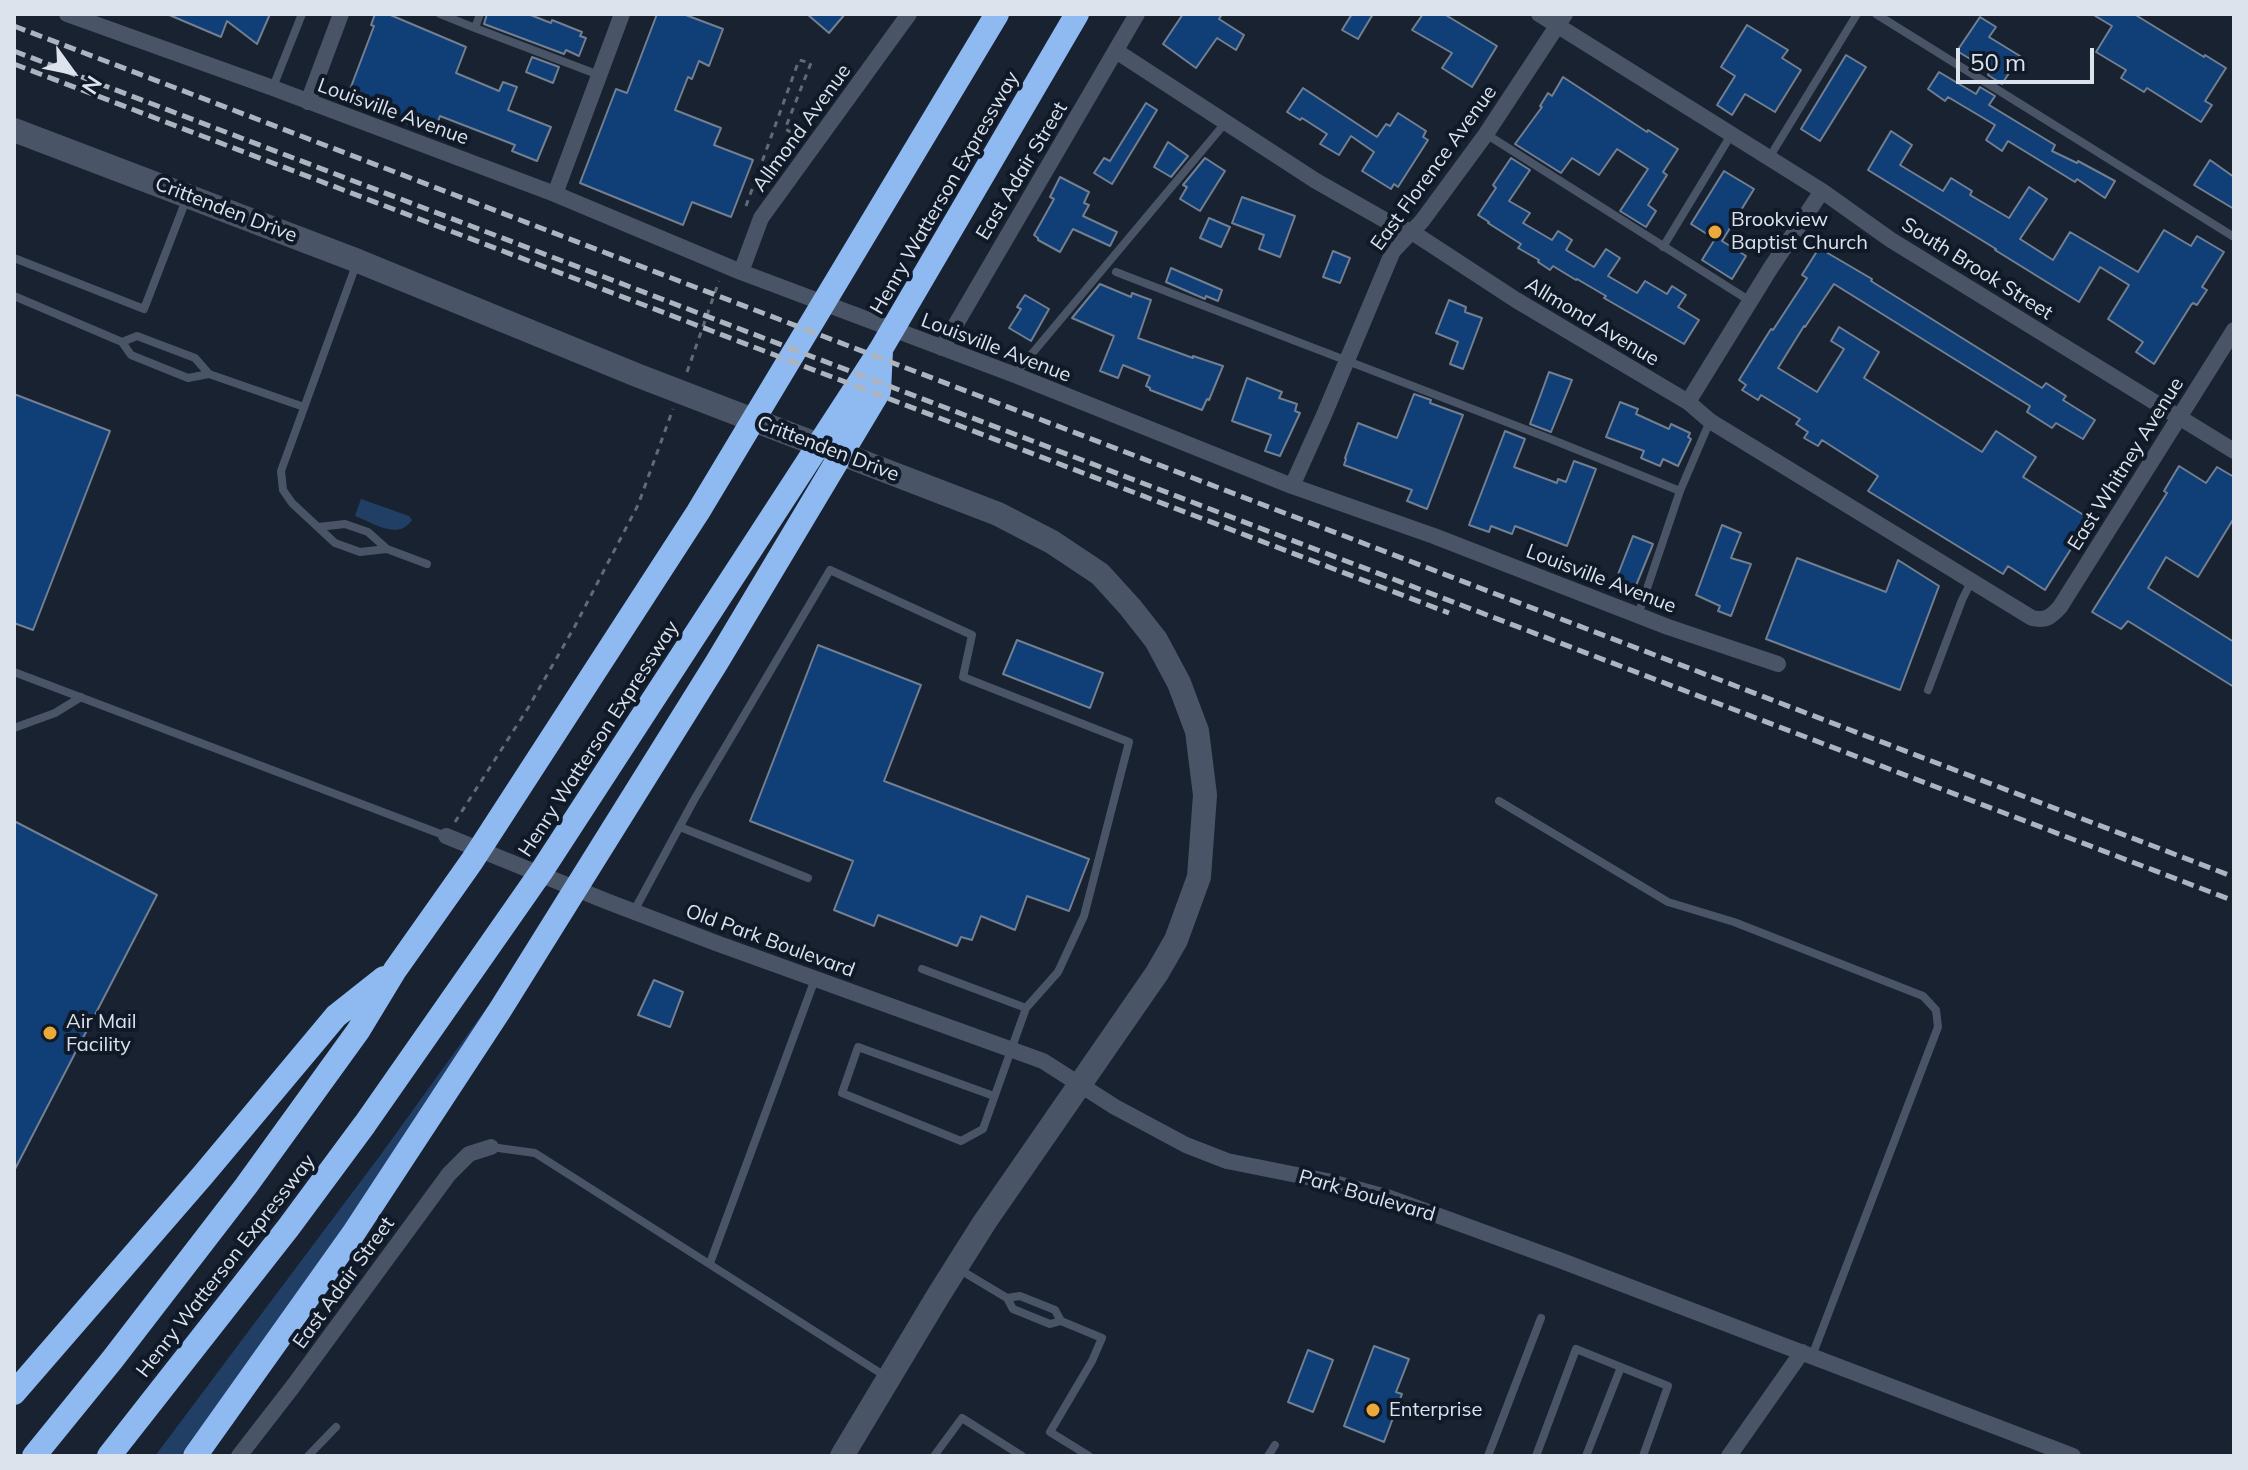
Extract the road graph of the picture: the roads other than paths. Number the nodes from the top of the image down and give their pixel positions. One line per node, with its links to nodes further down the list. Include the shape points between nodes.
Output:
1 (67, 14): 18 (street, Louisville Avenue)
2 (302, 14): 18 (lane)
3 (341, 14): 19 (street)
4 (440, 14): 15 (lane)
5 (480, 14): 15 (lane)
6 (622, 14): 17 (street)
7 (909, 14): 33 (street, Allmond Avenue, via 761,218)
8 (997, 14): 68 (highway, Henry Watterson Expressway, via 648,592)
9 (1137, 14): 16 (street, East Adair Street)
10 (1539, 14): 13 (street, South Brook Street)
11 (1857, 14): 24 (lane)
12 (1876, 14): 29 (lane)
13 (1562, 20): 22 (street, East Florence Avenue); 23 (street, South Brook Street)
14 (1072, 23): 40 (highway, Henry Watterson Expressway)
15 (475, 28): 17 (lane)
16 (1116, 51): 20 (street, Allmond Avenue); 39 (street, East Adair Street)
17 (599, 75): 26 (street)
18 (273, 88): 19 (street, Louisville Avenue)
19 (308, 102): 26 (street, Louisville Avenue)
20 (1226, 122): 28 (street, Allmond Avenue, via 1316,181); 43 (lane)
21 (14, 130): 27 (main road, Crittenden Drive)
22 (1486, 134): 28 (street, East Florence Avenue); 30 (lane)
23 (1732, 134): 24 (street, South Brook Street); 30 (lane)
24 (1768, 158): 25 (street, South Brook Street)
25 (1822, 191): 36 (street); 46 (street, South Brook Street, via 1891,240)
26 (555, 194): 33 (street, Louisville Avenue)
27 (188, 196): 31 (lane, via 144,309); 32 (main road, Crittenden Drive)
28 (1412, 232): 41 (street, East Florence Avenue, via 1393,251); 44 (street, Allmond Avenue)
29 (2234, 237)
30 (1663, 247): 36 (lane)
31 (14, 258)
32 (358, 261): 45 (lane); 72 (main road, Crittenden Drive, via 998,514 1100,574 1130,607 1156,640 1197,731 1205,795 1199,877 1176,940 1157,973)
33 (741, 272): 39 (street, Louisville Avenue)
34 (1116, 272): 41 (lane)
35 (14, 296): 38 (lane)
36 (1751, 301): 44 (street)
37 (2234, 330): 46 (street, East Whitney Avenue)
38 (122, 342): 42 (lane, via 131,355 188,378); 42 (lane, via 137,336 195,358)
39 (942, 348): 43 (street, Louisville Avenue)
40 (881, 349): 88 (highway, Henry Watterson Expressway, via 457,994 288,1228); 89 (highway, via 879,391 717,662 353,1234)
41 (1346, 362): 49 (street, East Florence Avenue); 50 (lane)
42 (209, 374): 45 (lane)
43 (1015, 375): 49 (street, Louisville Avenue)
44 (1688, 402): 47 (street, Allmond Avenue)
45 (304, 407): 51 (lane, via 281,471 283,490)
46 (2181, 417): 48 (street, South Brook Street); 56 (street, East Whitney Avenue)
47 (1710, 421): 50 (lane); 54 (street, Allmond Avenue)
48 (2234, 451)
49 (1292, 486): 55 (street, Louisville Avenue)
50 (1680, 491): 55 (lane)
51 (318, 527): 52 (lane, via 345,524 368,532); 52 (lane, via 335,543 360,552)
52 (387, 549): 53 (lane)
53 (427, 564)
54 (1972, 581): 56 (street, Allmond Avenue, via 2032,618); 59 (lane)
55 (1638, 615): 57 (street, Louisville Avenue)
56 (2050, 618)
57 (1778, 664)
58 (14, 672): 60 (lane)
59 (1928, 690)
60 (81, 697): 61 (lane); 64 (lane)
61 (14, 728)
62 (1499, 801): 80 (lane, via 1668,902 1734,922 1923,996 1936,1010 1938,1027)
63 (680, 827): 65 (lane); 66 (lane); 70 (lane, via 830,570 972,635 963,677 1129,742 1084,916 1058,972)
64 (446, 836): 66 (street, Old Park Boulevard)
65 (808, 878)
66 (634, 912): 69 (street, Old Park Boulevard)
67 (922, 969): 70 (lane)
68 (395, 970): 83 (highway, via 336,1016); 87 (highway, Henry Watterson Expressway, via 358,1031 246,1186)
69 (815, 979): 71 (street, Old Park Boulevard); 75 (lane)
70 (1026, 1008): 71 (lane)
71 (1011, 1049): 72 (street, Old Park Boulevard); 73 (lane)
72 (1079, 1084): 76 (main road); 80 (street, Park Boulevard, via 1156,1130 1227,1161 1390,1198)
73 (994, 1096): 73 (lane, via 983,1129 961,1141 842,1093 858,1047)
74 (491, 1147): 75 (lane, via 535,1153); 90 (street, East Adair Street, via 469,1154 449,1174)
75 (710, 1263): 82 (lane)
76 (956, 1267): 77 (lane); 82 (main road)
77 (1007, 1298): 79 (lane, via 1020,1296 1055,1310); 79 (lane, via 1013,1309 1050,1324)
78 (1541, 1318): 97 (lane)
79 (1061, 1321): 95 (lane, via 1102,1338 1050,1432)
80 (1807, 1354): 86 (street, Park Boulevard); 101 (street)
81 (1621, 1367): 98 (lane, via 1576,1349); 99 (lane); 100 (lane, via 1668,1386)
82 (889, 1379): 92 (main road)
83 (14, 1393)
84 (336, 1427): 91 (lane)
85 (1275, 1445): 96 (lane)
86 (2068, 1455)
87 (34, 1456)
88 (109, 1456)
89 (195, 1456)
90 (239, 1456)
91 (308, 1456)
92 (842, 1456)
93 (934, 1456): 94 (lane, via 962,1418)
94 (1022, 1456)
95 (1089, 1456)
96 (1268, 1456)
97 (1488, 1456)
98 (1536, 1456)
99 (1586, 1456)
100 (1643, 1456)
101 (1729, 1456)

